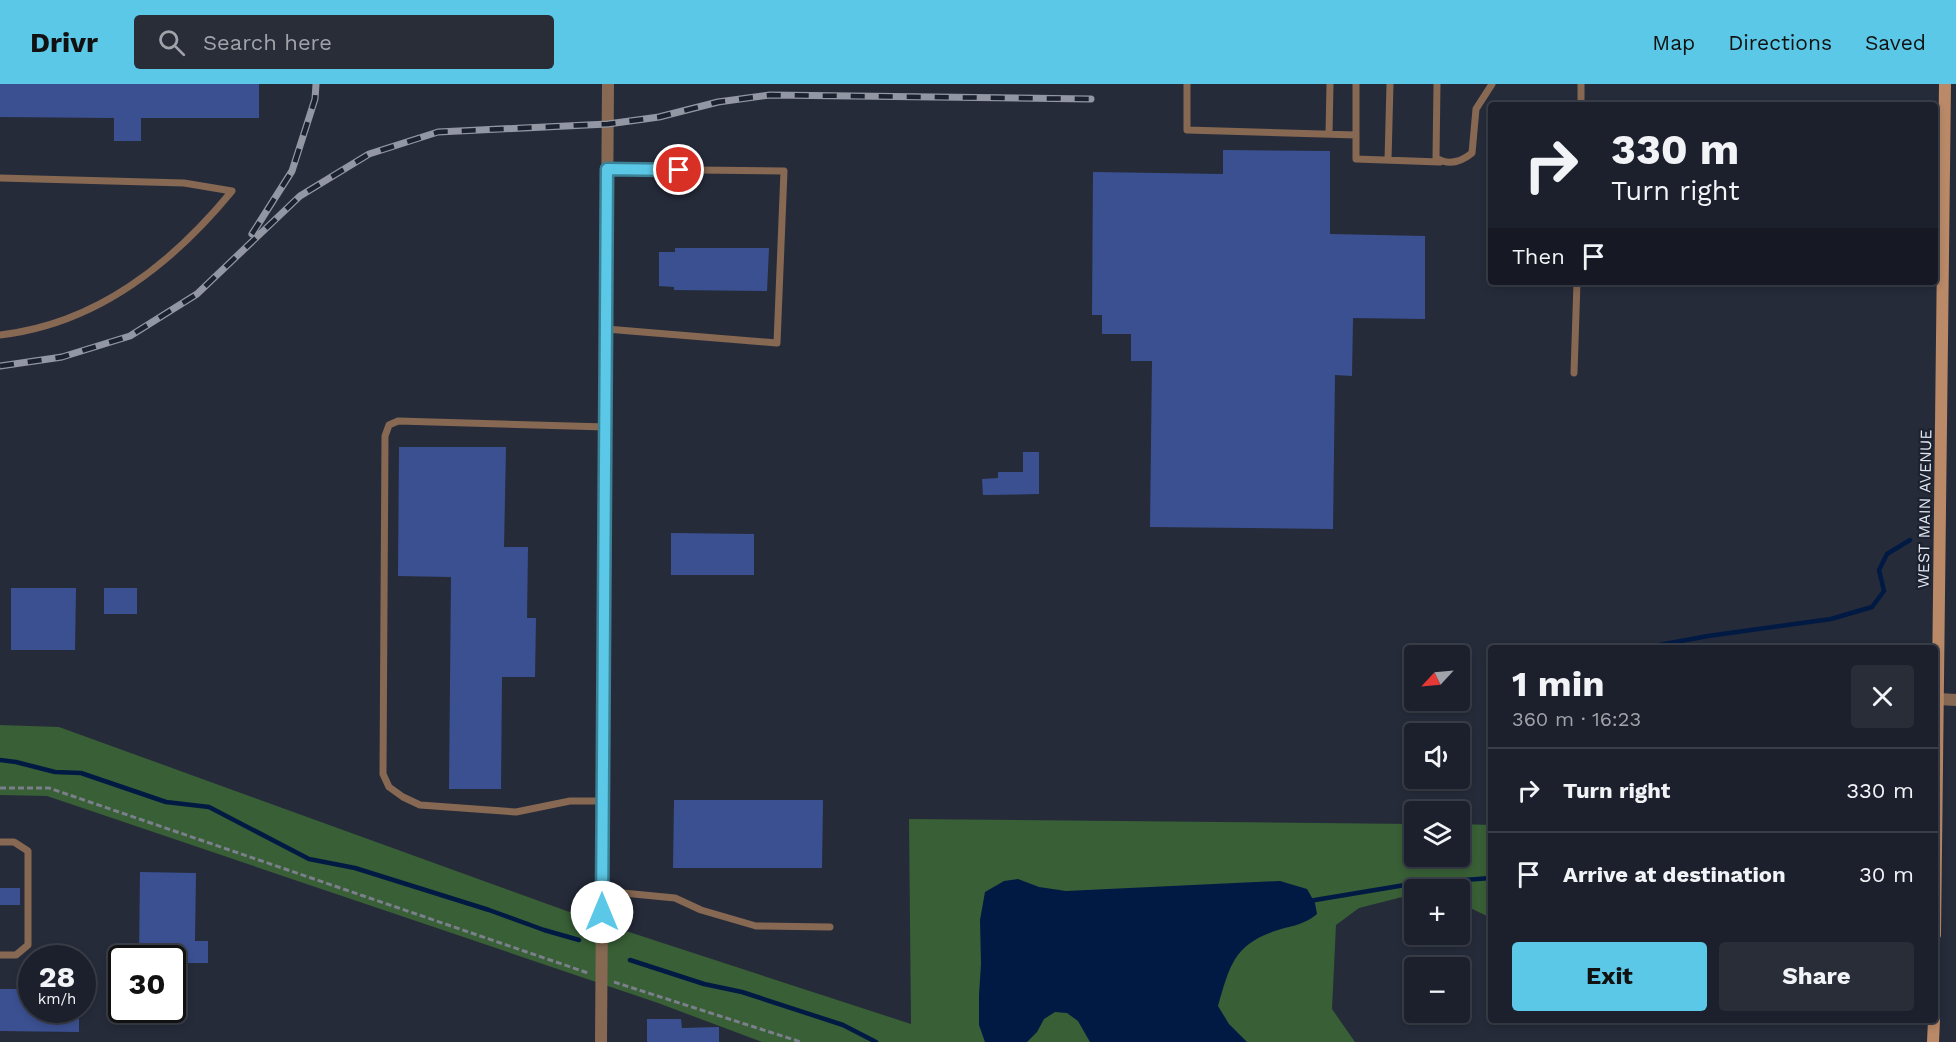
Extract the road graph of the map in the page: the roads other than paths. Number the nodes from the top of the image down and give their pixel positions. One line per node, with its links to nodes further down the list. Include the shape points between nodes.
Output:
1 (608, 84): 15 (street)
2 (1187, 84): 11 (lane, via 1187,130)
3 (1330, 84): 11 (lane)
4 (1356, 84): 12 (lane)
5 (1390, 84): 13 (lane)
6 (1437, 84): 14 (lane, via 1436,158)
7 (1492, 84): 14 (lane, via 1476,109 1472,153 1456,162)
8 (1581, 84): 10 (lane)
9 (1945, 84): 22 (main road, WEST MAIN AVENUE)
10 (1581, 102)
11 (1329, 134): 12 (lane)
12 (1356, 135): 13 (lane, via 1356,159)
13 (1388, 160): 14 (lane)
14 (1443, 162)
15 (607, 169): 18 (street); 18 (lane, via 784,171 777,343)
16 (0, 178): 19 (lane, via 184,183 232,191 181,248 98,307 48,326)
17 (1577, 285): 20 (lane)
18 (606, 329): 21 (street)
19 (0, 335)
20 (1574, 373)
21 (606, 427): 25 (street); 25 (lane, via 398,421 389,425 385,436 383,774 389,787 420,805 516,812 570,801)
22 (1939, 699): 23 (street); 24 (main road, WEST MAIN AVENUE)
23 (1956, 700)
24 (1938, 759)
25 (603, 801): 27 (street)
26 (0, 842): 29 (lane, via 14,842 28,851 28,945 16,955)
27 (602, 891): 28 (lane, via 675,898 756,926); 31 (street)
28 (830, 927)
29 (0, 955)
30 (1934, 1023): 32 (main road)
31 (601, 1042)
32 (1933, 1042)

